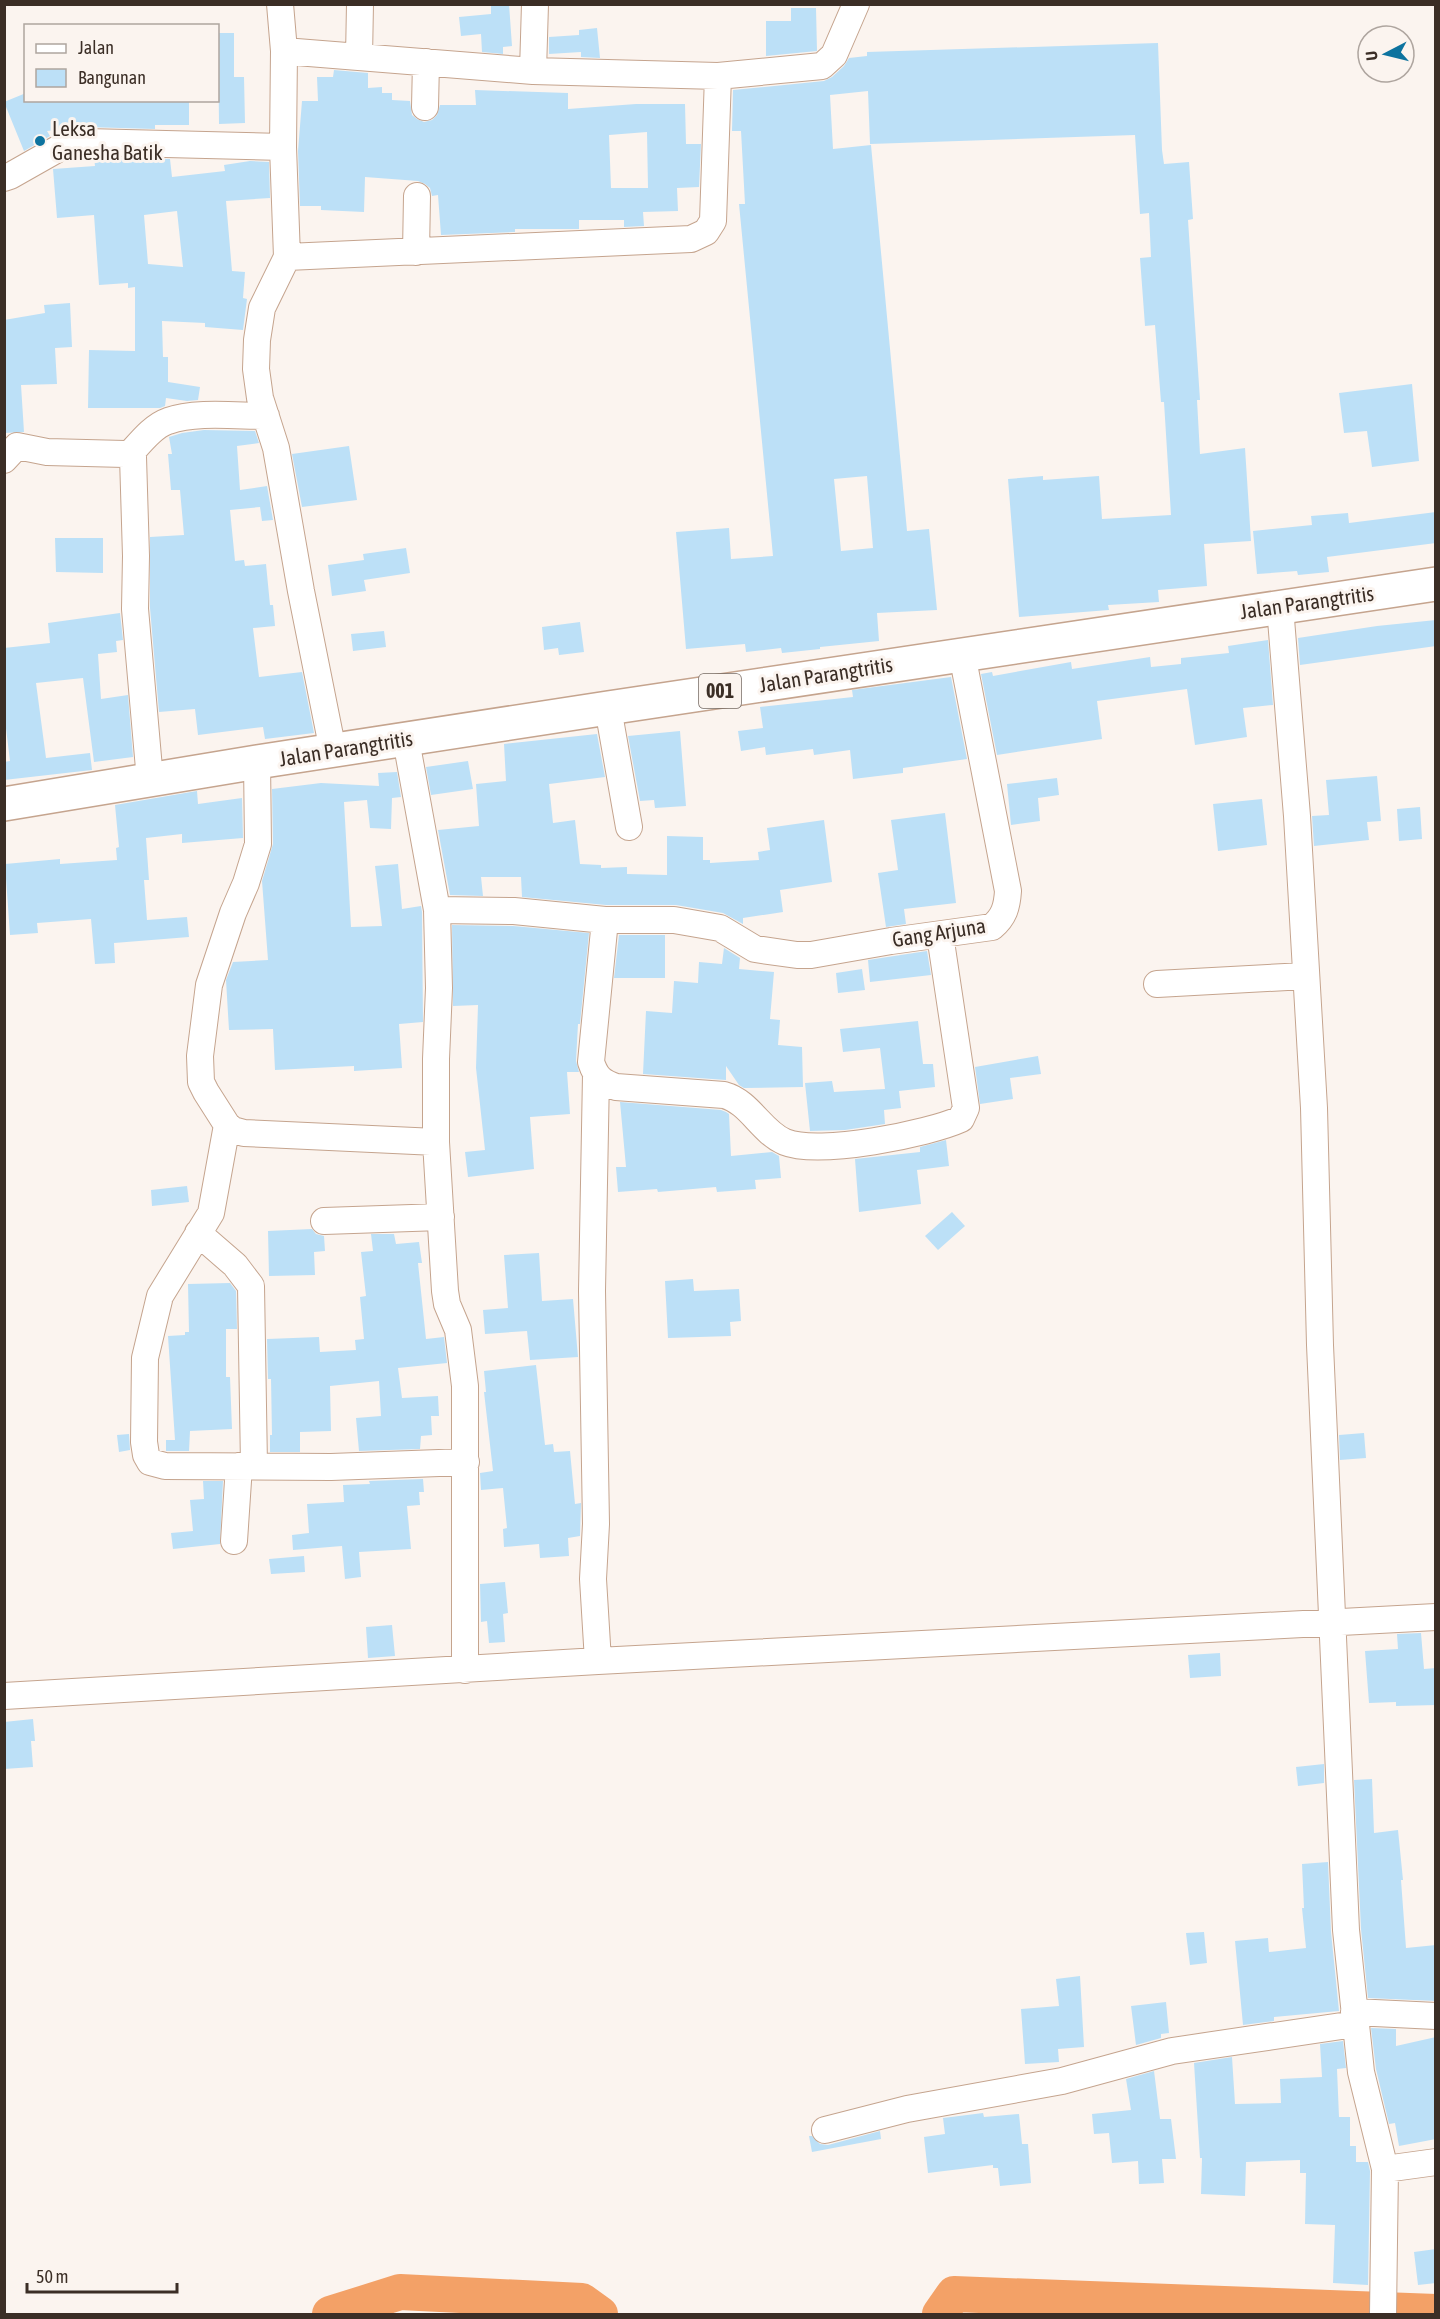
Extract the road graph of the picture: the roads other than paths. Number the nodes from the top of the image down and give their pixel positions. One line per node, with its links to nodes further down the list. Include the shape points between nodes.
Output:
1 (280, 4): 5 (street)
2 (360, 4): 6 (street)
3 (535, 4): 8 (street)
4 (856, 4): 9 (street, via 834,56 822,66)
5 (284, 51): 6 (street); 11 (street)
6 (359, 57): 7 (street)
7 (426, 62): 8 (street); 10 (street)
8 (533, 71): 9 (street)
9 (718, 76): 14 (street, via 713,221 706,232 691,239)
10 (425, 107)
11 (283, 147): 12 (street, via 86,142 63,146); 15 (street)
12 (4, 178)
13 (417, 196): 14 (street)
14 (416, 252): 15 (street)
15 (287, 257): 16 (street, via 262,308 257,340 256,369)
16 (266, 416): 17 (street, via 167,421); 24 (street, via 276,448)
17 (129, 455): 18 (street, via 16,447); 26 (street, via 134,464 135,609)
18 (4, 460)
19 (1436, 584): 20 (main road, Jalan Parangtritis / 001)
20 (1280, 607): 21 (main road, Jalan Parangtritis / 001); 32 (street)
21 (962, 654): 22 (main road, Jalan Parangtritis / 001); 31 (street, Gang Arjuna, via 1008,891 1007,906 1000,921 992,927)
22 (608, 708): 23 (main road, Jalan Parangtritis / 001); 28 (street)
23 (405, 740): 24 (main road, Jalan Parangtritis / 001); 29 (street)
24 (333, 752): 25 (main road, Jalan Parangtritis / 001)
25 (257, 762): 26 (main road, Jalan Parangtritis / 001); 35 (street, via 258,844 209,985 200,1056 201,1082)
26 (150, 780): 27 (main road, Jalan Parangtritis / 001)
27 (4, 804)
28 (629, 827)
29 (437, 910): 30 (street, via 514,911); 36 (street)
30 (606, 920): 31 (street, Gang Arjuna, via 674,920 720,928 755,949 796,955); 34 (street, via 591,1062)
31 (940, 935): 34 (street, via 966,1108 961,1119 952,1123 852,1144 799,1145 773,1134 735,1098 616,1087)
32 (1305, 976): 33 (street); 44 (street)
33 (1157, 984)
34 (596, 1076): 45 (street, via 592,1291 596,1524 593,1579)
35 (227, 1125): 36 (street, via 244,1133); 39 (street, via 211,1213)
36 (436, 1142): 37 (street)
37 (441, 1217): 38 (street); 40 (street, via 447,1304 462,1353)
38 (324, 1221)
39 (198, 1233): 41 (street, via 235,1265 250,1286); 41 (street, via 160,1296 145,1358 146,1455 155,1465)
40 (466, 1462): 41 (street); 46 (street)
41 (247, 1466): 42 (street)
42 (234, 1541)
43 (1436, 1617): 44 (street)
44 (1333, 1623): 45 (street); 49 (street, via 1346,1930)
45 (598, 1662): 46 (street)
46 (465, 1670): 47 (street)
47 (4, 1696)
48 (1436, 2016): 49 (street)
49 (1354, 2018): 50 (street, via 1172,2051 1062,2081 907,2109); 52 (street, via 1361,2072)
50 (825, 2130)
51 (1436, 2162): 52 (street)
52 (1385, 2169): 53 (street)
53 (1383, 2314)

